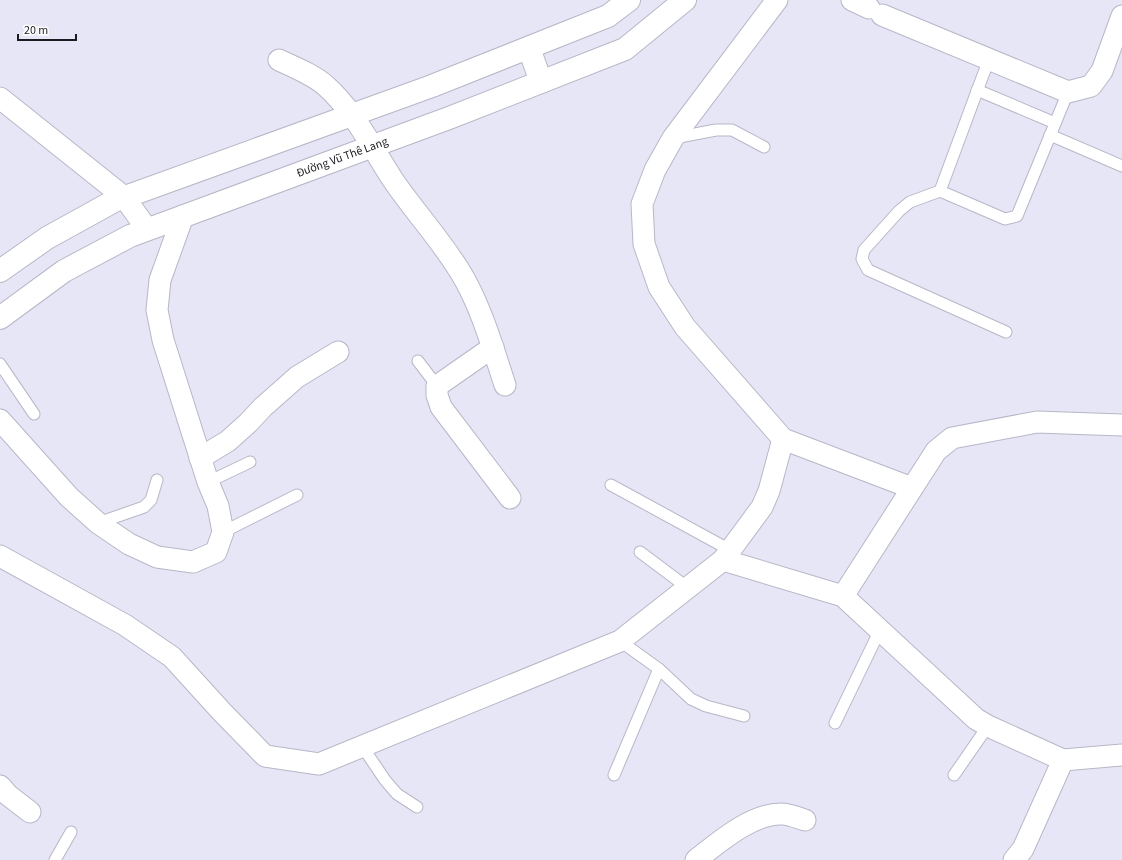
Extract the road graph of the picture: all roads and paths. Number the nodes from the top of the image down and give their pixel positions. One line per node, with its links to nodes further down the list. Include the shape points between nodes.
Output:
1 (628, 0): 6 (street, via 608,16)
2 (685, 0): 9 (street, Đường Vũ Thê Lang, via 625,48)
3 (777, 0): 16 (street)
4 (875, 8): 7 (street)
5 (1122, 16): 11 (street, via 1102,71 1091,86)
6 (529, 48): 9 (street); 13 (street)
7 (989, 59): 10 (lane); 11 (street)
8 (278, 60): 13 (street, via 326,86)
9 (541, 82): 17 (street, Đường Vũ Thê Lang)
10 (977, 90): 14 (lane); 20 (lane)
11 (1068, 92): 14 (lane)
12 (0, 98): 21 (street)
13 (352, 115): 17 (street); 21 (street)
14 (1055, 123): 15 (lane)
15 (1050, 135): 19 (lane); 20 (lane, via 1017,216 1005,219)
16 (674, 138): 18 (lane, via 716,130 732,130); 36 (street, via 655,170 642,204 644,244 659,287 685,327)
17 (372, 146): 22 (street, Đường Vũ Thê Lang); 27 (street, via 465,281 482,317)
18 (764, 147)
19 (1122, 166)
20 (940, 191): 26 (lane, via 910,202 899,211 864,250 862,259 868,270)
21 (124, 197): 23 (street); 24 (street, via 47,238)
22 (183, 216): 23 (street, Đường Vũ Thê Lang); 37 (street, via 160,280 157,310 163,340)
23 (147, 229): 25 (street, Đường Vũ Thê Lang, via 64,271)
24 (0, 271)
25 (0, 318)
26 (1006, 332)
27 (492, 347): 31 (street); 32 (street)
28 (338, 352): 37 (street, via 291,382 228,441)
29 (418, 361): 32 (lane)
30 (0, 364): 33 (lane)
31 (504, 385)
32 (437, 386): 44 (street, via 436,395 441,407)
33 (34, 414)
34 (0, 420): 45 (street, via 69,497)
35 (1122, 425): 42 (street, via 1037,422 952,438 936,451)
36 (783, 439): 42 (street); 48 (street, via 770,491 762,507)
37 (200, 458): 40 (street)
38 (250, 462): 40 (lane)
39 (157, 480): 45 (lane, via 152,500 144,507)
40 (208, 482): 46 (street, via 218,506)
41 (611, 485): 48 (lane)
42 (912, 488): 51 (street)
43 (297, 495): 46 (lane)
44 (510, 498)
45 (98, 524): 46 (street, via 129,544 157,557 193,562 216,552)
46 (223, 532)
47 (640, 552): 50 (lane)
48 (727, 555): 50 (street); 51 (street)
49 (0, 556): 58 (street, via 125,625 172,658 265,756 319,764)
50 (688, 588): 53 (street)
51 (843, 596): 52 (street)
52 (880, 630): 56 (lane); 57 (street, via 976,719)
53 (620, 641): 54 (lane); 58 (street)
54 (659, 669): 55 (lane, via 691,699 706,706); 61 (lane)
55 (744, 716)
56 (835, 722)
57 (988, 726): 60 (street); 62 (lane)
58 (362, 746): 64 (lane, via 397,794)
59 (1122, 755): 60 (street)
60 (1063, 760): 70 (street, via 1023,849)
61 (614, 775)
62 (954, 775)
63 (0, 786): 65 (street)
64 (417, 807)
65 (30, 812)
66 (805, 820): 69 (street, via 782,814 763,816 726,836)
67 (71, 832): 68 (lane)
68 (55, 860)
69 (696, 860)
70 (1014, 860)

